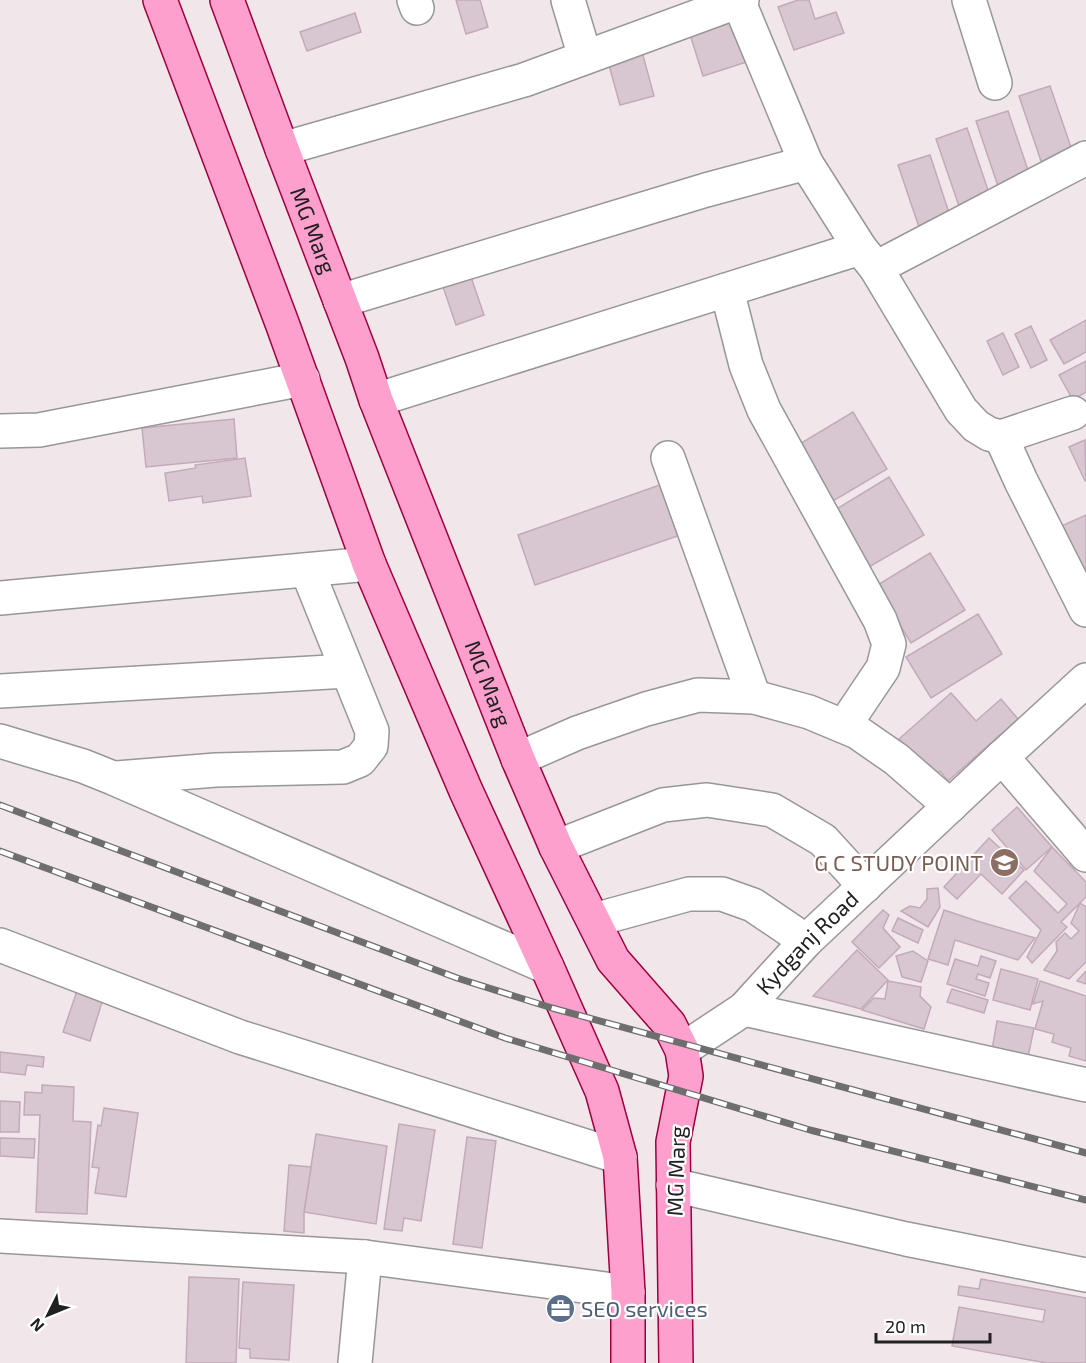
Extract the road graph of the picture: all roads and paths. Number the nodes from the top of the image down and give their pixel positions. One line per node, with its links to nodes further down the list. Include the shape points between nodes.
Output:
1 (160, 0): 14 (main road)
2 (227, 0): 8 (main road, MG Marg)
3 (568, 0): 6 (street)
4 (740, 0): 6 (street); 10 (street)
5 (969, 0): 7 (street)
6 (585, 57): 8 (street, via 524,80)
7 (995, 82)
8 (282, 148): 13 (main road, MG Marg)
9 (1086, 158): 11 (street)
10 (806, 163): 11 (street); 13 (street)
11 (868, 258): 12 (street); 18 (street, via 960,410 976,426)
12 (727, 290): 15 (street); 28 (street, via 746,364 764,410 880,620 889,644 883,668)
13 (340, 301): 15 (main road, MG Marg)
14 (303, 378): 17 (street, via 39,430); 20 (main road)
15 (376, 400): 31 (main road, MG Marg)
16 (1073, 413): 18 (street)
17 (0, 431)
18 (1001, 437): 23 (street)
19 (668, 458): 27 (street)
20 (369, 564): 21 (street); 40 (main road)
21 (306, 570): 22 (street); 24 (street)
22 (0, 598)
23 (1086, 610)
24 (347, 671): 26 (street); 32 (street, via 372,731 371,746 360,760 343,767 216,770)
25 (1086, 680): 30 (street, Kydganj Road)
26 (0, 691)
27 (754, 697): 28 (street); 31 (street, via 698,695 577,733)
28 (844, 726): 33 (street, via 896,759)
29 (0, 741): 32 (street)
30 (1002, 757): 33 (street, Kydganj Road); 35 (street)
31 (518, 759): 34 (main road, MG Marg)
32 (113, 778): 40 (street)
33 (950, 806): 36 (street, Kydganj Road)
34 (556, 847): 36 (street, via 663,805 707,801 772,810 823,840); 37 (main road, MG Marg)
35 (1086, 855)
36 (865, 886): 38 (street, Kydganj Road)
37 (594, 920): 38 (street, via 689,894 722,894 753,905); 42 (main road, MG Marg, via 613,960 669,1024)
38 (806, 942): 41 (street, Kydganj Road)
39 (0, 945): 44 (street, via 240,1036)
40 (547, 967): 44 (main road, via 602,1091)
41 (744, 1010): 42 (street, Kydganj Road); 43 (street)
42 (682, 1050): 45 (main road, MG Marg, via 686,1076 673,1142)
43 (1086, 1085)
44 (620, 1157): 49 (main road)
45 (674, 1185): 48 (street, via 906,1239); 52 (main road, MG Marg)
46 (0, 1236): 47 (street)
47 (365, 1257): 49 (street); 50 (street)
48 (1086, 1275)
49 (628, 1292): 51 (main road)
50 (355, 1363)
51 (628, 1363)
52 (676, 1363)

